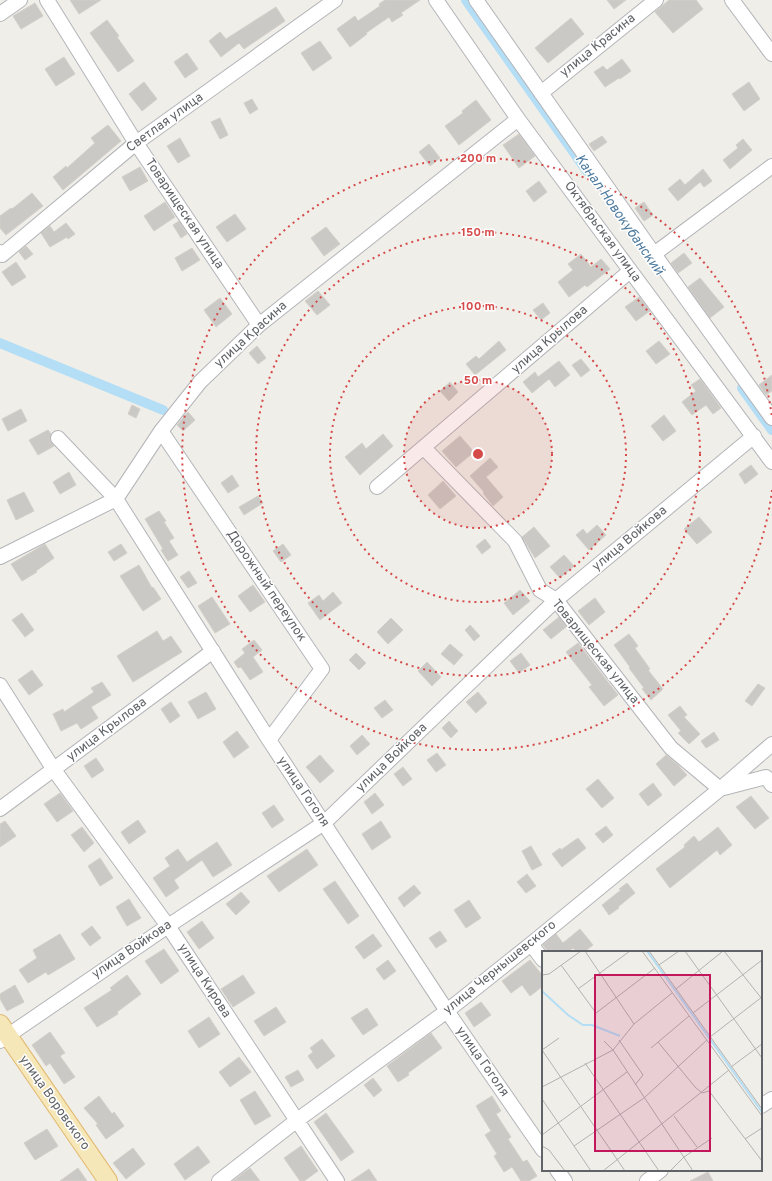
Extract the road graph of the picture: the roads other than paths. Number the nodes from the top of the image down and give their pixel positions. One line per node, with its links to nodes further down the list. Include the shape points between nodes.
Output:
1 (20, 0): 8 (street)
2 (48, 0): 12 (street, Товарищеская улица)
3 (335, 0): 12 (street, Светлая улица)
4 (436, 0): 11 (street, Октябрьская улица)
5 (476, 0): 10 (street)
6 (656, 0): 10 (street, улица Красина)
7 (732, 0): 9 (street)
8 (0, 14)
9 (772, 54)
10 (541, 93): 15 (street)
11 (518, 119): 16 (street, Октябрьская улица); 17 (street, улица Красина)
12 (136, 143): 14 (street, Светлая улица); 17 (street, Товарищеская улица)
13 (772, 166): 15 (street)
14 (1, 254)
15 (654, 254): 18 (street)
16 (630, 271): 20 (street, Октябрьская улица); 22 (street, улица Крылова)
17 (259, 325): 19 (street, улица Красина, via 200,382)
18 (771, 414)
19 (161, 431): 25 (street, улица Красина); 30 (street, Дорожный переулок, via 322,669)
20 (754, 436): 23 (street, Октябрьская улица); 27 (street, улица Войкова)
21 (58, 438): 25 (street, улица Гоголя)
22 (424, 448): 24 (street, улица Крылова); 27 (street, Товарищеская улица, via 515,541 540,590)
23 (772, 462)
24 (377, 487)
25 (116, 499): 26 (street, улица Красина); 28 (street, улица Гоголя)
26 (0, 557)
27 (556, 600): 34 (street, Товарищеская улица, via 671,748); 36 (street, улица Войкова)
28 (213, 651): 30 (street, улица Гоголя); 32 (street, улица Крылова)
29 (0, 685): 32 (street, улица Кирова)
30 (269, 740): 36 (street, улица Гоголя)
31 (772, 744): 34 (street, улица Чернышевского)
32 (54, 770): 35 (street, улица Крылова); 37 (street, улица Кирова)
33 (772, 785): 34 (street, via 766,777)
34 (720, 788): 38 (street, улица Чернышевского)
35 (0, 809)
36 (324, 823): 37 (street, улица Войкова); 40 (street, улица Гоголя)
37 (168, 926): 41 (street, улица Войкова); 44 (street, улица Кирова)
38 (531, 944): 39 (street); 40 (street, улица Чернышевского)
39 (542, 959)
40 (447, 1011): 44 (street, улица Чернышевского); 45 (street, улица Гоголя)
41 (2, 1034): 48 (main road, улица Воровского)
42 (772, 1099): 43 (street)
43 (762, 1105)
44 (296, 1121): 49 (street, улица Чернышевского); 50 (street, улица Кирова)
45 (542, 1149)
46 (558, 1171): 51 (street)
47 (660, 1171): 52 (street)
48 (108, 1181)
49 (219, 1181)
50 (337, 1181)
51 (565, 1181)
52 (647, 1181)

